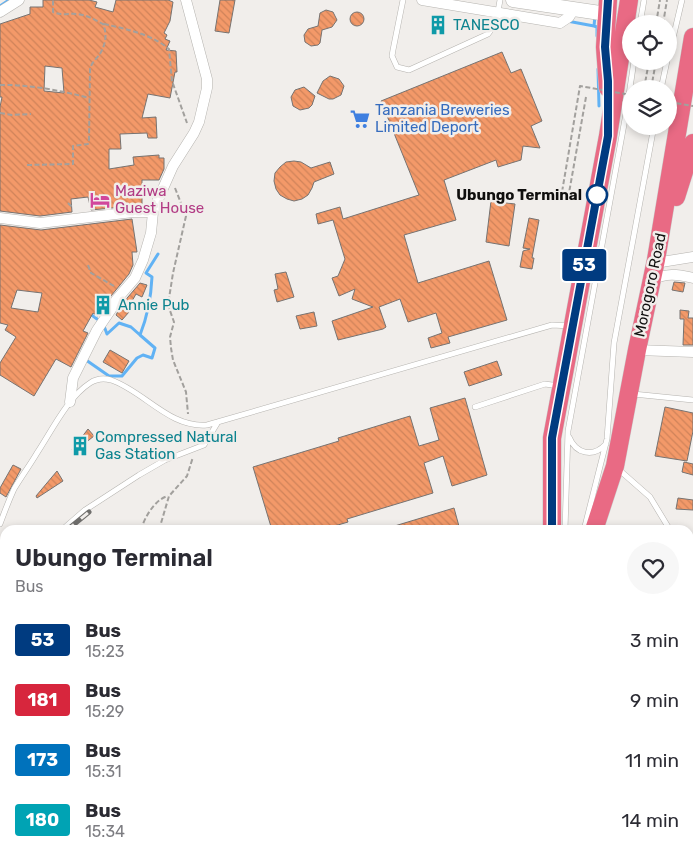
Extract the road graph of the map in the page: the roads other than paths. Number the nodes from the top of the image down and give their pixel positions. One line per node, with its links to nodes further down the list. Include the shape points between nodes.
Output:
1 (19, 0): 13 (street)
2 (186, 0): 22 (street, via 207,88 194,133)
3 (403, 0): 14 (lane, via 392,56 397,67 409,70 488,34)
4 (422, 0): 14 (street)
5 (500, 0): 14 (lane)
6 (513, 0): 10 (main road)
7 (629, 0): 20 (highway)
8 (644, 0): 15 (lane)
9 (682, 0): 16 (lane)
10 (532, 2): 12 (main road)
11 (608, 7): 12 (main road); 20 (highway, via 605,47)
12 (574, 9): 14 (street, via 560,23)
13 (0, 12)
14 (499, 13)
15 (642, 15)
16 (677, 21)
17 (693, 37): 25 (highway, Morogoro Road)
18 (633, 70): 37 (lane)
19 (652, 135): 38 (lane, Morogoro Road, via 614,343)
20 (608, 136): 28 (highway)
21 (693, 144): 25 (highway)
22 (153, 212): 23 (street, via 40,223); 34 (street, via 143,260 135,278 123,290 98,330 73,378)
23 (0, 218)
24 (693, 257): 25 (street)
25 (656, 261): 27 (highway, Morogoro Road)
26 (693, 278): 27 (street, via 664,274)
27 (651, 280): 29 (highway, Morogoro Road)
28 (574, 326): 31 (highway); 36 (lane, via 552,325)
29 (636, 350): 30 (street); 32 (highway, Morogoro Road)
30 (693, 352)
31 (562, 386): 35 (lane, via 545,384); 42 (highway, via 552,438)
32 (630, 393): 33 (lane); 39 (highway, Morogoro Road)
33 (693, 400)
34 (70, 402): 36 (lane, via 88,384 108,379 185,422 200,425); 40 (lane, via 14,489)
35 (475, 407)
36 (218, 422): 41 (lane, via 204,445 165,460 139,475)
37 (568, 431): 38 (lane, via 576,448 588,453 601,449); 43 (lane)
38 (607, 439): 44 (lane, Morogoro Road)
39 (615, 466): 45 (highway, Morogoro Road); 46 (lane, via 650,497)
40 (0, 524)
41 (68, 525)
42 (552, 525)
43 (565, 525)
44 (585, 525)
45 (596, 525)
46 (667, 525)

